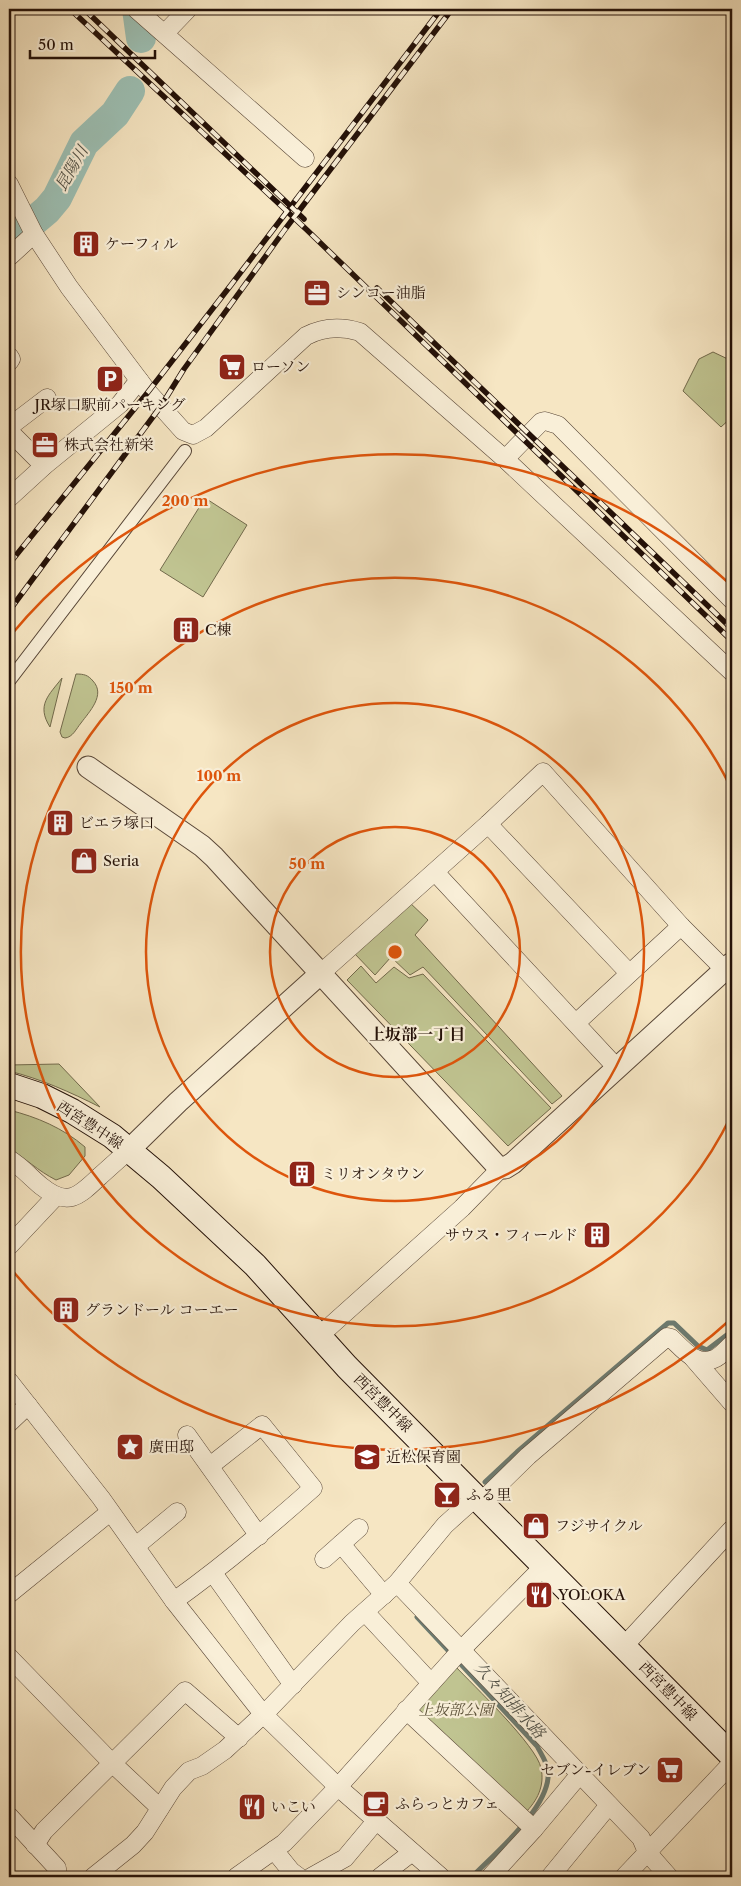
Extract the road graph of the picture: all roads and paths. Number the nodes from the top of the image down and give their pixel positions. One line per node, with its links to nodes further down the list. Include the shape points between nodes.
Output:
1 (136, 9): 3 (street)
2 (188, 9): 3 (street)
3 (164, 33): 4 (street)
4 (305, 158)
5 (9, 184): 6 (street)
6 (30, 227): 7 (street); 10 (street, via 69,287)
7 (9, 257)
8 (9, 356): 9 (street)
9 (9, 362)
10 (139, 380): 15 (street, via 183,430 193,435 206,428 306,336 316,330 345,328 367,337); 16 (street, via 120,404)
11 (47, 398): 12 (street)
12 (9, 427)
13 (9, 431): 16 (street)
14 (185, 451): 20 (street)
15 (505, 459): 18 (street, via 541,422 558,424); 19 (street)
16 (44, 466): 17 (street)
17 (9, 498)
18 (732, 600)
19 (732, 672)
20 (9, 681)
21 (88, 767): 27 (street, via 202,846)
22 (488, 824): 23 (street); 24 (street, via 543,772); 26 (street)
23 (435, 872): 27 (street); 28 (street)
24 (682, 926): 25 (street); 26 (street)
25 (728, 966): 29 (street)
26 (629, 973): 28 (street)
27 (320, 974): 31 (street); 33 (street)
28 (576, 1023): 29 (street)
29 (616, 1068): 33 (street, via 513,1163)
30 (9, 1085): 31 (main road, 西宮豊中線, via 72,1111)
31 (129, 1150): 34 (street, via 79,1196); 36 (main road, 西宮豊中線, via 255,1266)
32 (9, 1159): 34 (street)
33 (500, 1168): 36 (street, via 462,1208)
34 (56, 1196): 35 (street)
35 (9, 1246)
36 (318, 1337): 45 (main road, 西宮豊中線)
37 (732, 1344): 38 (street, via 714,1359 702,1362)
38 (693, 1358): 40 (street); 45 (street, via 667,1337)
39 (9, 1381): 41 (street)
40 (732, 1403)
41 (28, 1405): 42 (street); 46 (street)
42 (9, 1423)
43 (187, 1436): 44 (street)
44 (210, 1466): 50 (street); 50 (street, via 262,1425 313,1488)
45 (478, 1499): 54 (main road, 西宮豊中線); 56 (street, via 446,1525)
46 (110, 1512): 52 (street); 57 (street)
47 (177, 1512): 52 (street)
48 (358, 1528): 51 (street)
49 (732, 1529): 60 (street)
50 (259, 1536): 55 (street)
51 (341, 1544): 53 (street); 56 (street)
52 (136, 1546): 58 (street)
53 (324, 1559)
54 (544, 1566): 60 (main road, 西宮豊中線); 61 (street)
55 (213, 1573): 58 (street); 64 (street)
56 (392, 1587): 59 (street); 61 (street)
57 (9, 1594)
58 (174, 1601): 66 (street)
59 (365, 1612): 63 (street); 64 (street)
60 (624, 1646): 68 (main road, 西宮豊中線)
61 (457, 1655): 63 (street); 71 (street)
62 (9, 1657): 69 (street)
63 (431, 1683): 65 (street)
64 (293, 1684): 66 (street)
65 (406, 1710): 72 (street); 77 (street)
66 (262, 1714): 67 (street); 72 (street)
67 (239, 1738): 69 (street, via 185,1691); 74 (street, via 214,1759 189,1771)
68 (727, 1745)
69 (112, 1762): 74 (street); 78 (street, via 44,1831)
70 (732, 1763): 81 (street)
71 (580, 1774): 73 (street); 77 (street)
72 (338, 1787): 76 (street); 79 (street)
73 (609, 1805): 81 (street, via 641,1838); 90 (street)
74 (160, 1808): 83 (street, via 133,1845)
75 (9, 1816): 78 (street)
76 (376, 1821): 80 (street); 86 (street, via 344,1858)
77 (528, 1824): 89 (street)
78 (35, 1845): 82 (street, via 57,1868)
79 (274, 1850): 84 (street); 85 (street)
80 (411, 1852): 87 (street); 88 (street)
81 (647, 1852): 91 (street); 92 (street)
82 (57, 1877)
83 (93, 1877)
84 (236, 1877)
85 (299, 1877)
86 (311, 1877)
87 (380, 1877)
88 (441, 1877)
89 (490, 1877)
90 (550, 1877)
91 (624, 1877)
92 (668, 1877)

